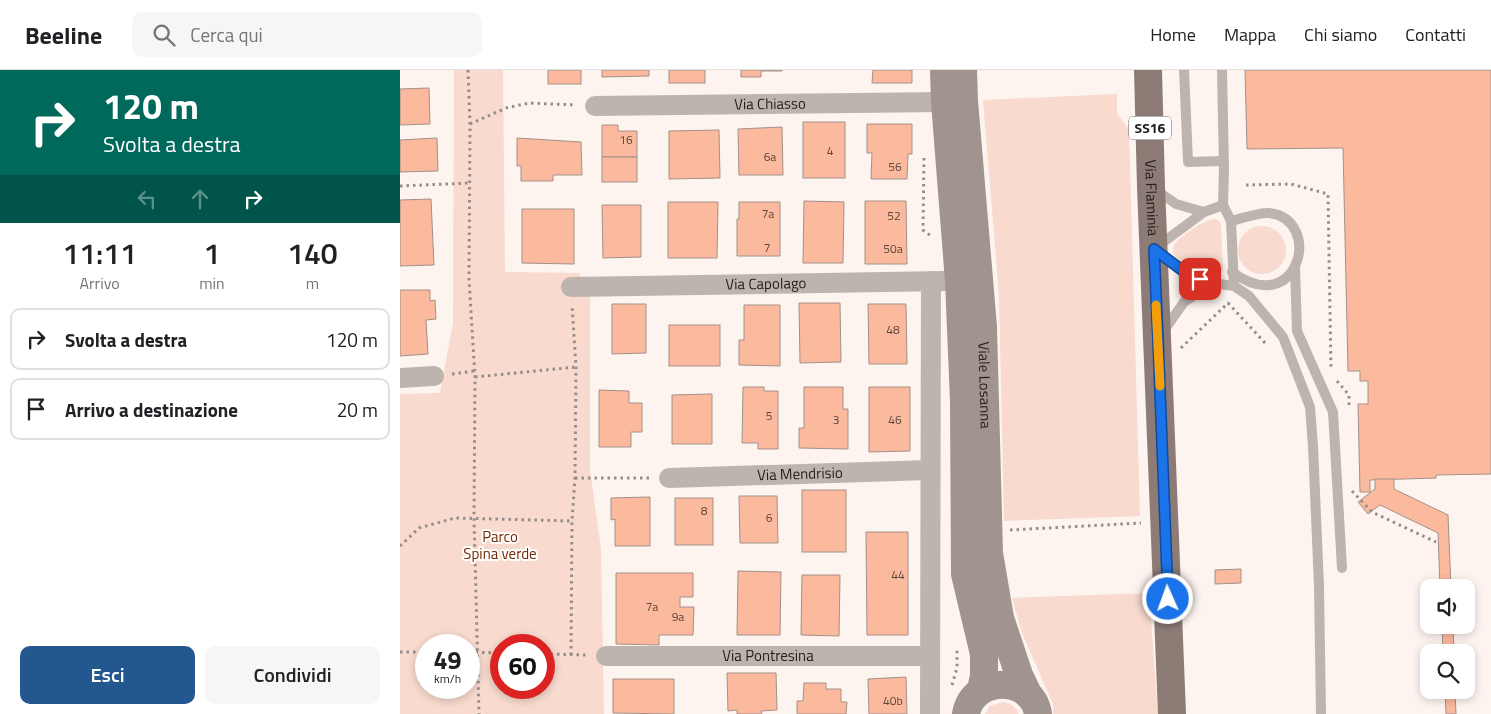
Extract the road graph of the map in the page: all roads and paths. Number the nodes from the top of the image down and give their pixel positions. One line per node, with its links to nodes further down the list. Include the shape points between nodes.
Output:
1 (468, 70): 9 (path)
2 (944, 70): 7 (main road, Viale Losanna)
3 (963, 70): 55 (main road, Viale Losanna, via 983,326 989,552 1000,618 1018,675)
4 (1148, 70): 14 (main road, Via Flaminia / SS16)
5 (1184, 70): 10 (lane, via 1188,162)
6 (1222, 70): 10 (lane)
7 (944, 102): 8 (street, Via Chiasso); 21 (main road, Viale Losanna)
8 (595, 106): 9 (path, via 529,103 506,108)
9 (470, 124): 11 (path)
10 (1224, 161): 15 (lane)
11 (470, 184): 13 (path); 31 (path, via 469,279)
12 (1246, 185): 29 (path, via 1292,184 1328,194)
13 (400, 186)
14 (1151, 187): 16 (lane, via 1176,204); 18 (main road, Via Flaminia / SS16)
15 (1223, 205): 16 (lane); 17 (lane)
16 (1204, 212): 18 (lane)
17 (1231, 221): 19 (lane, via 1268,213 1289,223 1299,244); 20 (lane)
18 (1154, 249): 23 (lane, via 1187,274); 26 (main road, Via Flaminia / SS16)
19 (1295, 267): 20 (lane, via 1288,276 1266,286 1243,280); 45 (lane, via 1297,331 1333,412)
20 (1232, 272): 24 (lane)
21 (959, 281): 22 (street, Via Capolago); 53 (main road, Viale Losanna, via 964,401 965,574 984,654)
22 (931, 282): 25 (street, Via Capolago); 35 (street)
23 (1214, 283): 24 (lane); 26 (lane, via 1184,302)
24 (1234, 286): 60 (lane, via 1249,296 1283,337 1310,407 1319,586)
25 (571, 287): 28 (path)
26 (1169, 344): 27 (path, via 1228,303); 41 (main road, Via Flaminia / SS16)
27 (1269, 347)
28 (576, 367): 31 (path); 36 (path)
29 (1331, 374)
30 (434, 376): 32 (street)
31 (475, 377): 39 (path)
32 (400, 378)
33 (1335, 380): 34 (path, via 1349,395)
34 (1349, 414)
35 (930, 470): 37 (street, Via Mendrisio); 52 (street)
36 (574, 478): 37 (path); 40 (path)
37 (669, 478)
38 (1350, 490): 43 (path, via 1372,512)
39 (474, 518): 40 (path); 44 (path, via 454,518 420,528); 46 (path)
40 (572, 521): 50 (path)
41 (1165, 522): 42 (path); 59 (main road, Via Flaminia / SS16)
42 (1000, 531)
43 (1436, 542)
44 (400, 546)
45 (1342, 568)
46 (477, 634)
47 (400, 652): 48 (path)
48 (415, 652)
49 (555, 654): 50 (path)
50 (571, 654): 51 (path)
51 (606, 656): 52 (street, Via Pontresina)
52 (930, 656): 57 (street)
53 (981, 690): 55 (main road, Viale Losanna, via 992,685 1014,686 1024,692); 58 (main road, Viale Losanna, via 973,698)
54 (479, 699): 56 (path)
55 (1033, 705)
56 (479, 714)
57 (930, 714)
58 (966, 714)
59 (1172, 714)
60 (1321, 714)

